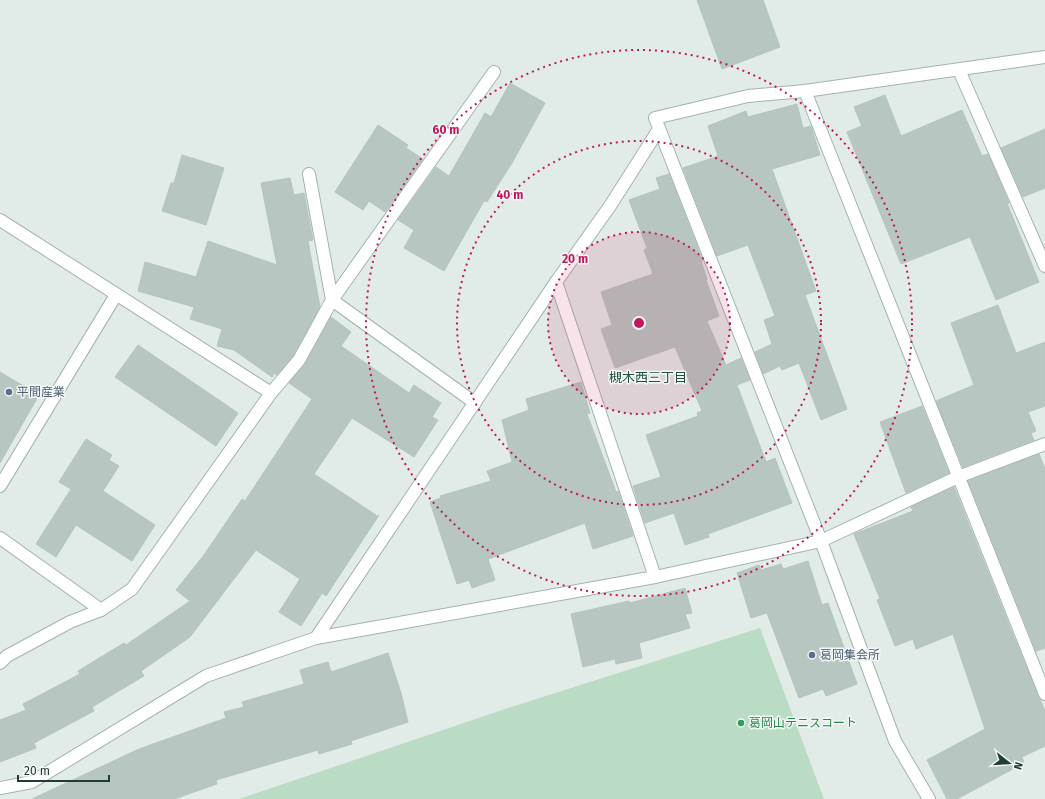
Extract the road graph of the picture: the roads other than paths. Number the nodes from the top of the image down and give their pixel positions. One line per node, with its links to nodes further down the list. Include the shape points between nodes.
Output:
1 (1045, 57): 2 (street)
2 (959, 70): 4 (street); 8 (street)
3 (494, 72): 11 (street)
4 (805, 91): 5 (street, via 748,96 655,118); 15 (street)
5 (659, 129): 9 (street, via 610,206); 18 (street)
6 (309, 174): 11 (street)
7 (0, 220): 10 (street)
8 (1045, 266)
9 (556, 282): 13 (street); 19 (street)
10 (116, 295): 12 (street); 16 (street)
11 (332, 300): 12 (street, via 299,360); 13 (street)
12 (271, 393): 20 (street, via 132,589)
13 (475, 403): 21 (street)
14 (1045, 444): 15 (street)
15 (958, 478): 18 (street); 23 (street)
16 (0, 486)
17 (0, 538): 20 (street)
18 (821, 540): 19 (street); 25 (street, via 895,741)
19 (655, 577): 21 (street)
20 (101, 610): 22 (street, via 70,622 7,656)
21 (316, 638): 24 (street, via 206,676 32,782)
22 (0, 663)
23 (1045, 694)
24 (0, 788)
25 (930, 799)

